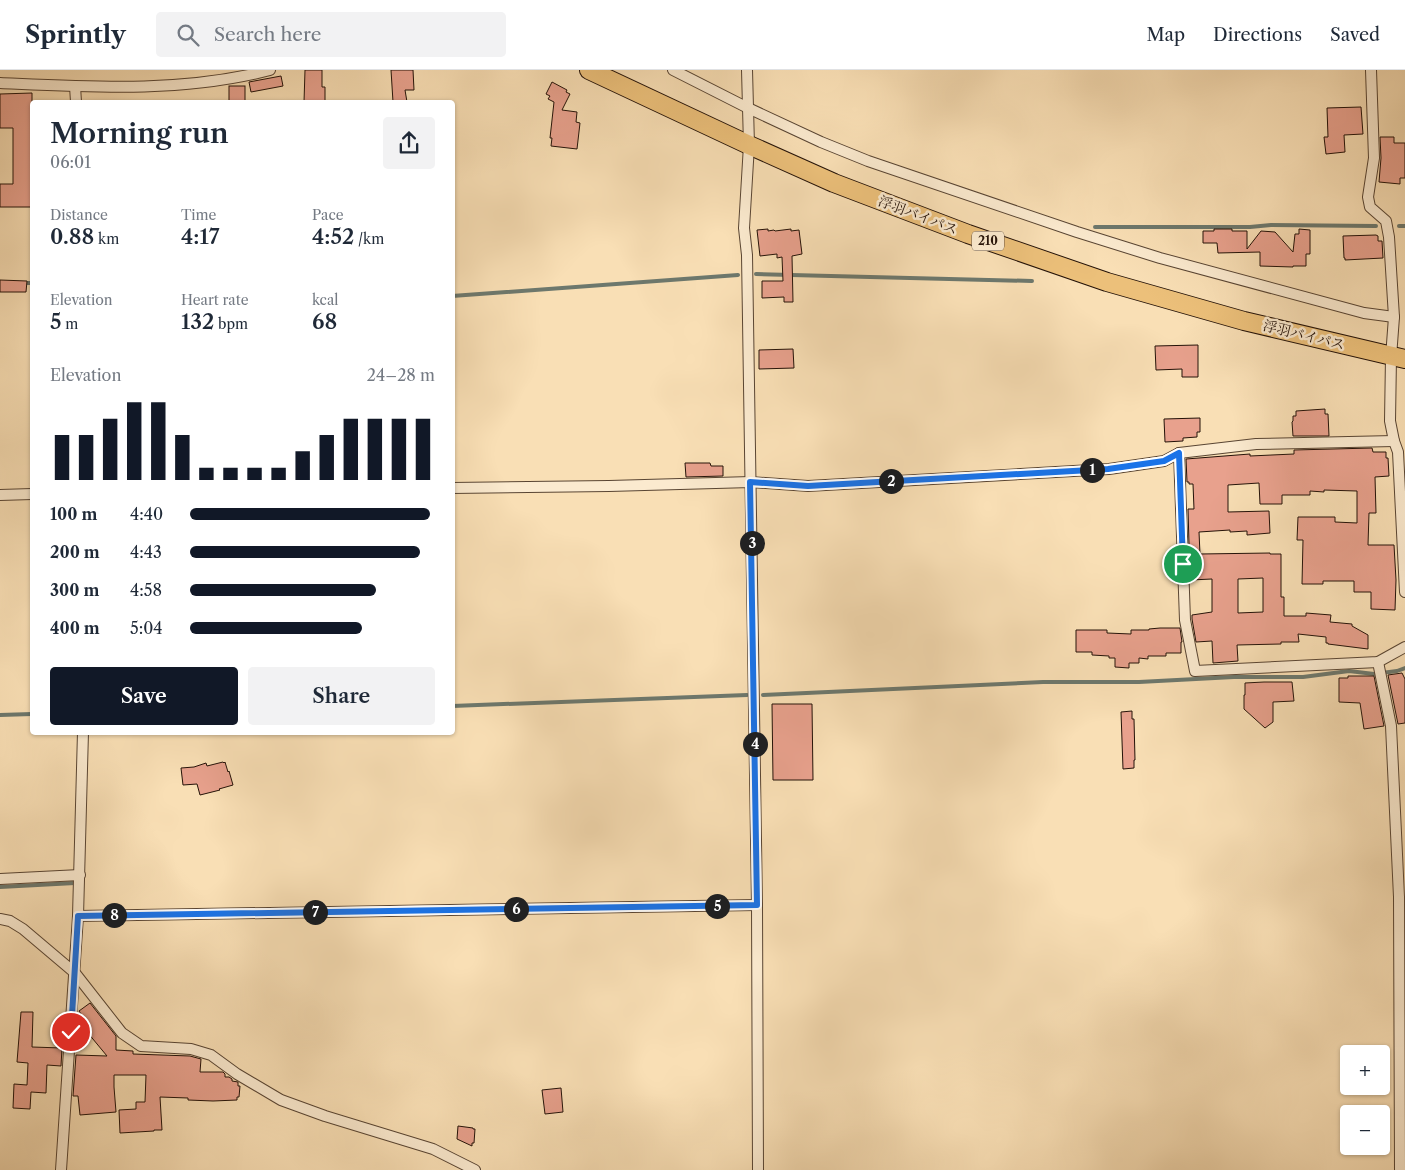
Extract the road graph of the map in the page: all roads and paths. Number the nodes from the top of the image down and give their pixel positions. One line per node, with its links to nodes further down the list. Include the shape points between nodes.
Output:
1 (270, 70): 7 (street, via 189,84)
2 (589, 70): 10 (highway, 浮羽バイパス / 210)
3 (673, 70): 9 (street)
4 (747, 70): 9 (street)
5 (1370, 70): 11 (street, via 1374,158 1368,197 1370,207 1386,221)
6 (0, 84): 7 (street)
7 (76, 86): 8 (street)
8 (76, 100)
9 (748, 108): 10 (street); 11 (street, via 868,161 1077,232 1160,258 1355,310)
10 (749, 145): 12 (highway, 浮羽バイパス / 210, via 834,183 1107,282 1244,321); 16 (street, via 744,228)
11 (1394, 317): 12 (street)
12 (1398, 358): 13 (street, via 1390,421)
13 (1394, 441): 14 (street); 15 (street, via 1256,444)
14 (1402, 452): 20 (street)
15 (1179, 453): 16 (street, via 1164,461 1108,469 808,486); 22 (street, via 1184,620 1195,671)
16 (750, 482): 17 (street); 27 (street)
17 (455, 488)
18 (30, 494): 19 (street)
19 (0, 496)
20 (1405, 592)
21 (1405, 647): 22 (street)
22 (1379, 665): 26 (street, via 1390,726)
23 (83, 735): 24 (street)
24 (80, 875): 25 (street); 28 (street)
25 (0, 879)
26 (1402, 897): 34 (street)
27 (757, 905): 28 (street); 33 (street)
28 (78, 916): 30 (street)
29 (0, 918): 30 (street, via 23,929)
30 (76, 973): 31 (street); 32 (street, via 122,1033 141,1046 191,1049 211,1055 281,1100 433,1149)
31 (62, 1170)
32 (475, 1170)
33 (758, 1170)
34 (1400, 1170)

